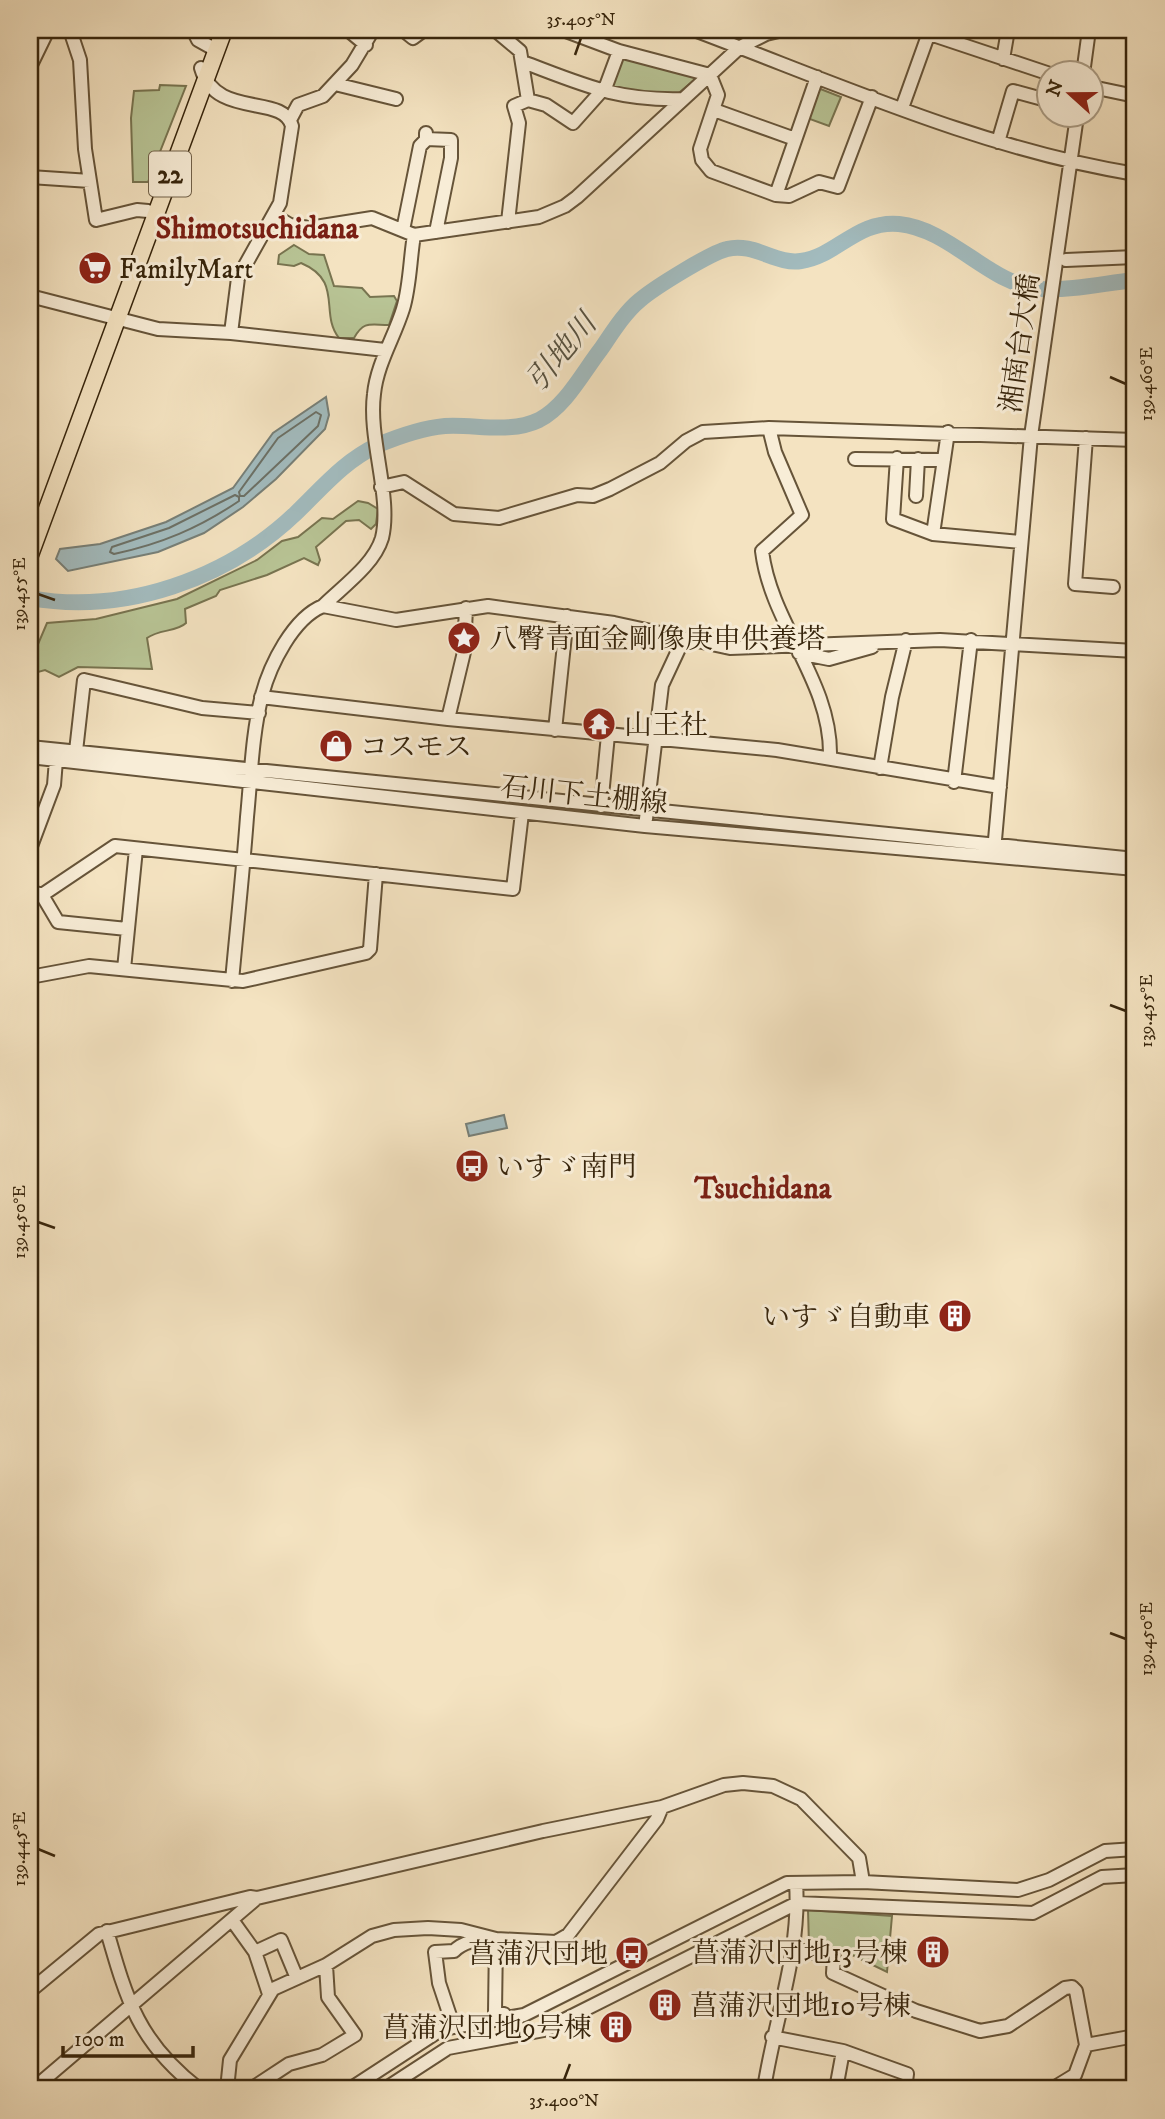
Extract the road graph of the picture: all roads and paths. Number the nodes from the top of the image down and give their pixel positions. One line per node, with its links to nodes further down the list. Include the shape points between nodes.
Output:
1 (48, 30): 24 (street)
2 (70, 30): 47 (street, via 80,60)
3 (194, 30): 19 (street, via 198,40)
4 (215, 30): 19 (main road, 22)
5 (224, 30): 19 (main road, 22)
6 (348, 30): 17 (street)
7 (373, 30): 17 (street)
8 (403, 30): 9 (street, via 413,38)
9 (424, 30)
10 (495, 30): 23 (street, via 520,51)
11 (694, 30): 18 (street)
12 (783, 30): 18 (street)
13 (1008, 30): 21 (street)
14 (1089, 30): 22 (street)
15 (569, 31): 20 (street)
16 (926, 31): 21 (street); 38 (street)
17 (366, 45): 29 (street)
18 (740, 47): 27 (street); 28 (street)
19 (212, 49): 26 (main road, 22)
20 (619, 51): 27 (street); 31 (street)
21 (1003, 59): 25 (street)
22 (1085, 60)
23 (523, 62): 31 (street); 37 (street)
24 (30, 67)
25 (1036, 70)
26 (203, 74): 40 (street, via 230,101 279,110); 49 (main road, 22); 57 (main road, 22)
27 (710, 75): 36 (street); 39 (street, via 718,95)
28 (817, 77): 33 (street); 42 (street)
29 (335, 83): 35 (street); 40 (street, via 323,96 298,105)
30 (1106, 90): 32 (street)
31 (602, 92): 36 (street, via 633,99); 37 (street, via 573,123 546,105)
32 (1135, 96)
33 (872, 97): 38 (street); 48 (street, via 838,187 819,182 789,196)
34 (1036, 97): 43 (street, via 1013,90)
35 (396, 99)
36 (683, 99): 51 (street, via 565,206 539,217)
37 (528, 100): 51 (street, via 514,106 519,123)
38 (902, 108): 43 (street)
39 (714, 110): 42 (street); 48 (street, via 702,136 702,159 711,171)
40 (290, 120): 50 (street, via 292,132)
41 (1075, 130): 44 (street, 湘南台大橋)
42 (795, 139): 48 (street)
43 (998, 142): 44 (street)
44 (1070, 163): 45 (street); 55 (street, 湘南台大橋)
45 (1135, 174)
46 (30, 177): 47 (street)
47 (90, 181): 49 (street, via 96,220)
48 (775, 195)
49 (148, 211): 57 (main road, 22)
50 (275, 216): 52 (street, via 309,228 372,218); 58 (street, via 237,278)
51 (508, 222): 53 (street)
52 (408, 232): 53 (street); 53 (street, via 420,146 426,135 451,140); 59 (street, via 404,304)
53 (436, 232)
54 (1135, 257): 55 (street)
55 (1061, 258): 62 (street, 湘南台大橋)
56 (30, 296): 57 (street)
57 (113, 317): 58 (street, via 167,330); 71 (main road, 22); 74 (main road, 22)
58 (231, 333): 59 (street)
59 (385, 350): 69 (street, via 374,394 374,436)
60 (769, 428): 61 (street); 69 (street, via 703,432 660,463 610,489 499,518 454,514 404,482); 83 (street, via 802,515 762,551 765,576)
61 (948, 432): 62 (street); 68 (street)
62 (1031, 436): 63 (street); 73 (street, 湘南台大橋)
63 (1086, 438): 64 (street); 75 (street, via 1076,584)
64 (1135, 440)
65 (897, 458): 66 (street); 67 (street); 72 (street, via 893,519)
66 (855, 459)
67 (918, 459): 68 (street); 70 (street)
68 (944, 460): 72 (street)
69 (382, 487): 76 (street, via 383,523 377,548)
70 (916, 496)
71 (30, 533)
72 (933, 534): 73 (street)
73 (1021, 542): 82 (street, 湘南台大橋)
74 (30, 555)
75 (1113, 587)
76 (323, 606): 77 (street, via 396,620); 85 (street, via 299,625 285,645)
77 (466, 608): 78 (street, via 488,606); 87 (street, via 464,652)
78 (568, 616): 79 (street); 88 (street)
79 (683, 639): 83 (street, via 730,648); 90 (street, via 662,685)
80 (901, 640): 81 (street); 83 (street); 97 (street)
81 (971, 640): 82 (street); 100 (street)
82 (1014, 642): 84 (street); 102 (street, 湘南台大橋)
83 (797, 651): 94 (street, via 821,698)
84 (1135, 651)
85 (261, 697): 86 (street); 87 (street)
86 (259, 713): 92 (street, via 202,708 85,680); 98 (street)
87 (448, 719): 88 (street)
88 (555, 730): 89 (street)
89 (608, 735): 90 (street); 103 (street)
90 (654, 740): 94 (street); 104 (street)
91 (30, 747): 92 (street, 石川下土棚線)
92 (76, 751): 98 (street, 石川下土棚線)
93 (30, 757): 95 (street, 石川下土棚線)
94 (830, 757): 97 (street)
95 (56, 760): 101 (street, 石川下土棚線); 107 (street, via 54,785)
96 (1135, 762): 99 (street)
97 (880, 768): 100 (street)
98 (251, 769): 101 (street); 103 (street, 石川下土棚線)
99 (1135, 780)
100 (954, 782): 102 (street)
101 (250, 783): 105 (street, 石川下土棚線); 111 (street)
102 (1000, 787): 109 (street, 湘南台大橋)
103 (601, 806): 104 (street, 石川下土棚線)
104 (647, 811): 106 (street); 109 (street, 石川下土棚線)
105 (522, 813): 106 (street, 石川下土棚線); 113 (street, via 513,888)
106 (645, 826): 109 (street, 石川下土棚線)
107 (30, 849)
108 (136, 849): 111 (street); 114 (street, via 115,846); 115 (street)
109 (994, 849): 110 (street, 石川下土棚線); 112 (street, 石川下土棚線)
110 (1135, 859)
111 (244, 861): 113 (street); 118 (street)
112 (1135, 869)
113 (376, 874): 118 (street, via 366,953 256,980)
114 (36, 893): 115 (street, via 58,922)
115 (127, 929): 116 (street)
116 (124, 969): 117 (street, via 89,966); 118 (street)
117 (30, 977)
118 (232, 981)
119 (662, 1807): 122 (street, via 724,1786 773,1786 801,1799 853,1852 862,1865); 124 (street); 128 (street, via 568,1935 556,1942)
120 (1135, 1849): 122 (street, via 1105,1851 1049,1880 1018,1890)
121 (1135, 1875): 125 (street, via 1102,1877 1033,1913)
122 (863, 1882): 123 (street)
123 (796, 1883): 125 (street); 136 (street, via 775,1888 540,2008)
124 (257, 1898): 126 (street); 127 (street)
125 (797, 1903): 129 (street); 147 (street, via 544,2029 448,2049)
126 (232, 1920): 130 (street); 135 (street)
127 (107, 1931): 133 (street, via 83,1945); 135 (street)
128 (496, 1941): 131 (street, via 461,1930 394,1930 372,1936); 136 (street, via 495,2011); 137 (street, via 435,1952 439,1983)
129 (792, 1950): 139 (street); 140 (street, via 834,1957 833,1973 916,2011 980,2031 1007,2026 1072,1987)
130 (255, 1952): 132 (street, via 281,1940); 134 (street)
131 (326, 1965): 132 (street); 145 (street, via 328,1997 355,2035 322,2054 289,2064)
132 (296, 1976): 134 (street)
133 (30, 1991)
134 (270, 1994): 144 (street, via 230,2060)
135 (130, 2008): 142 (street); 143 (street, via 163,2059)
136 (505, 2019): 137 (street)
137 (453, 2025): 146 (street)
138 (1135, 2036): 140 (street)
139 (772, 2037): 141 (street); 148 (street)
140 (1086, 2045): 151 (street, via 1075,2075)
141 (843, 2051): 149 (street); 150 (street, via 907,2074)
142 (33, 2089)
143 (200, 2089)
144 (227, 2089)
145 (251, 2089)
146 (350, 2089)
147 (385, 2089)
148 (764, 2089)
149 (836, 2089)
150 (905, 2089)
151 (1052, 2089)

